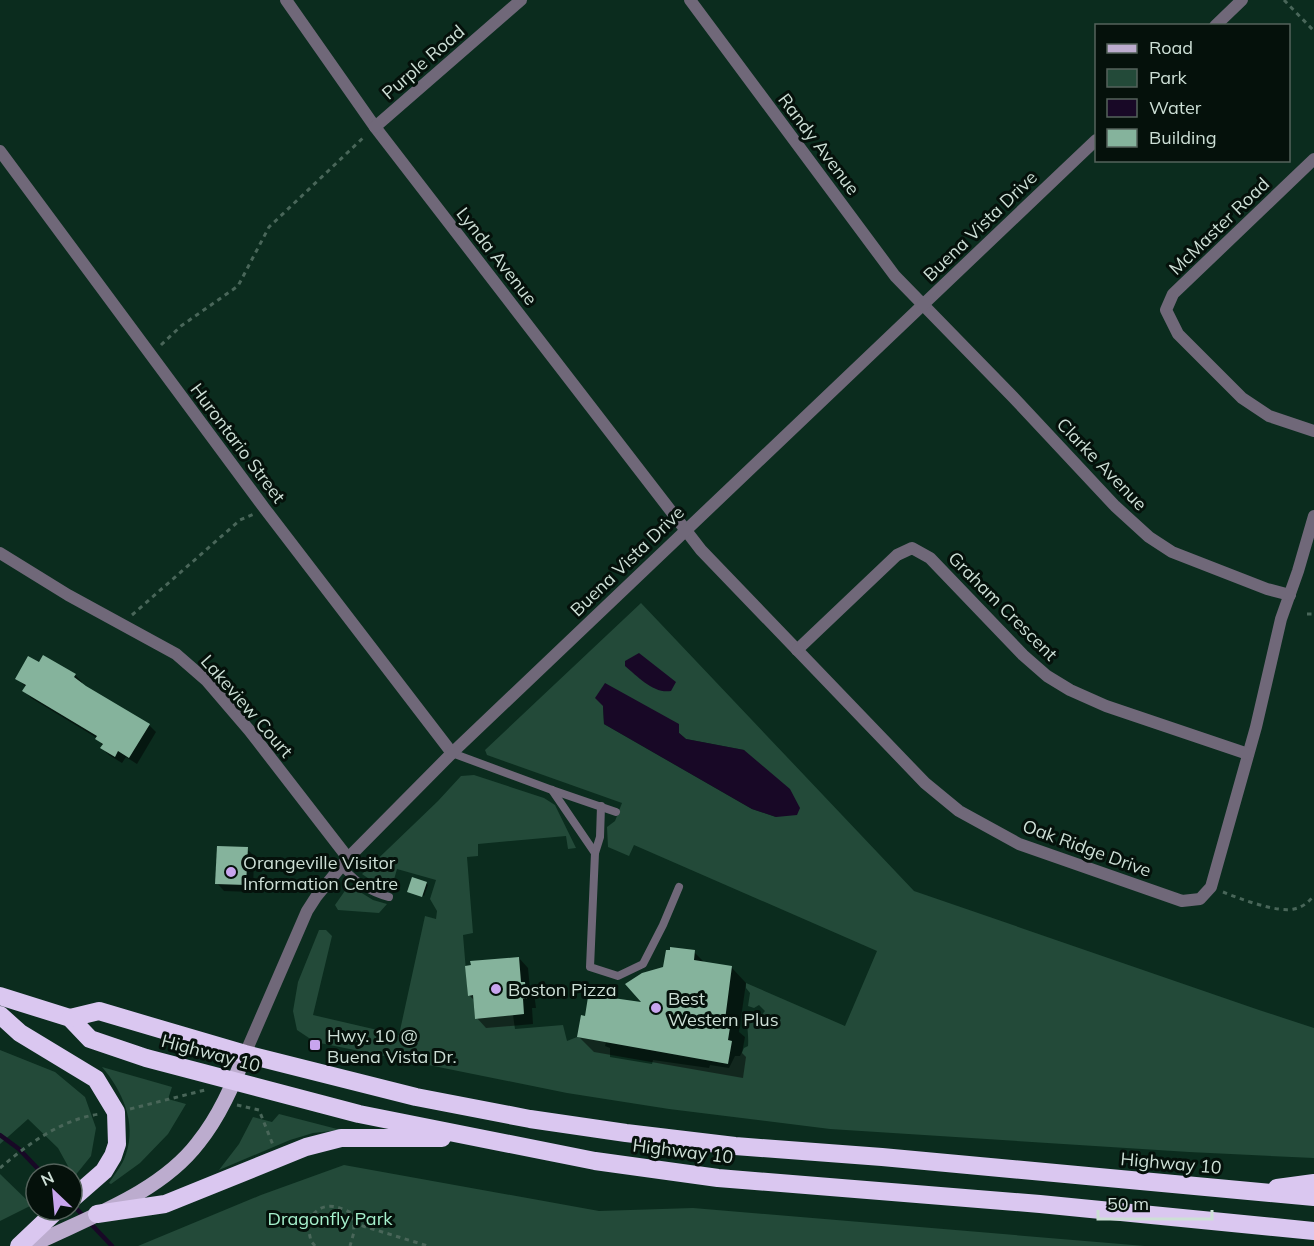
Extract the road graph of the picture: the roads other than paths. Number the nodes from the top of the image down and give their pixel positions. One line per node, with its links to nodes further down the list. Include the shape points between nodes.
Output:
1 (286, 0): 6 (street, Lynda Avenue)
2 (521, 0): 6 (street, Purple Road)
3 (690, 0): 10 (street, Randy Avenue, via 895,276)
4 (1242, 0): 5 (street)
5 (1217, 24)
6 (375, 127): 13 (street, Lynda Avenue)
7 (1095, 141): 10 (street, Buena Vista Drive)
8 (0, 151): 17 (street, Hurontario Street)
9 (1314, 159): 11 (street, McMaster Road, via 1173,294 1166,310 1178,334 1242,398 1269,416)
10 (924, 305): 13 (street, Buena Vista Drive); 15 (street, Clarke Avenue, via 1149,537 1202,565)
11 (1314, 431)
12 (1314, 516): 15 (street, Oak Ridge Drive)
13 (685, 530): 16 (street, Oak Ridge Drive); 17 (street, Buena Vista Drive)
14 (0, 553): 23 (street, Lakeview Court, via 176,654 207,681 249,730)
15 (1290, 595): 18 (street, Oak Ridge Drive)
16 (797, 650): 18 (street, Graham Crescent, via 897,555 912,548 930,558 1047,676 1106,706); 18 (street, Oak Ridge Drive, via 898,756 959,812 1019,844 1182,901 1200,899 1211,887)
17 (452, 753): 19 (lane); 23 (street, Buena Vista Drive)
18 (1248, 754)
19 (552, 790): 20 (lane); 22 (lane)
20 (601, 806): 21 (lane); 22 (lane)
21 (616, 812)
22 (595, 853): 24 (lane, via 590,967 618,976 643,964)
23 (345, 862): 25 (lane, via 362,886); 29 (street, Buena Vista Drive, via 307,911)
24 (679, 887)
25 (389, 897)
26 (0, 996): 28 (highway, Highway 10)
27 (0, 1015): 33 (highway, via 20,1033 96,1079 116,1112 117,1144 113,1156 104,1172)
28 (70, 1018): 29 (highway, Highway 10, via 99,1011); 30 (highway, Highway 10, via 90,1039)
29 (245, 1054): 30 (main road); 34 (highway, Highway 10, via 416,1097 626,1133)
30 (235, 1082): 31 (highway, Highway 10, via 359,1114); 36 (main road, via 198,1144 177,1165 149,1187)
31 (478, 1137): 36 (highway, via 341,1138 306,1147 165,1204); 38 (highway, Highway 10, via 595,1161 718,1178 1040,1203)
32 (1314, 1183): 34 (highway)
33 (84, 1189)
34 (1256, 1192): 35 (highway, Highway 10)
35 (1314, 1197)
36 (97, 1214): 40 (main road)
37 (45, 1222): 39 (highway)
38 (1314, 1231)
39 (20, 1246)
40 (30, 1246)

